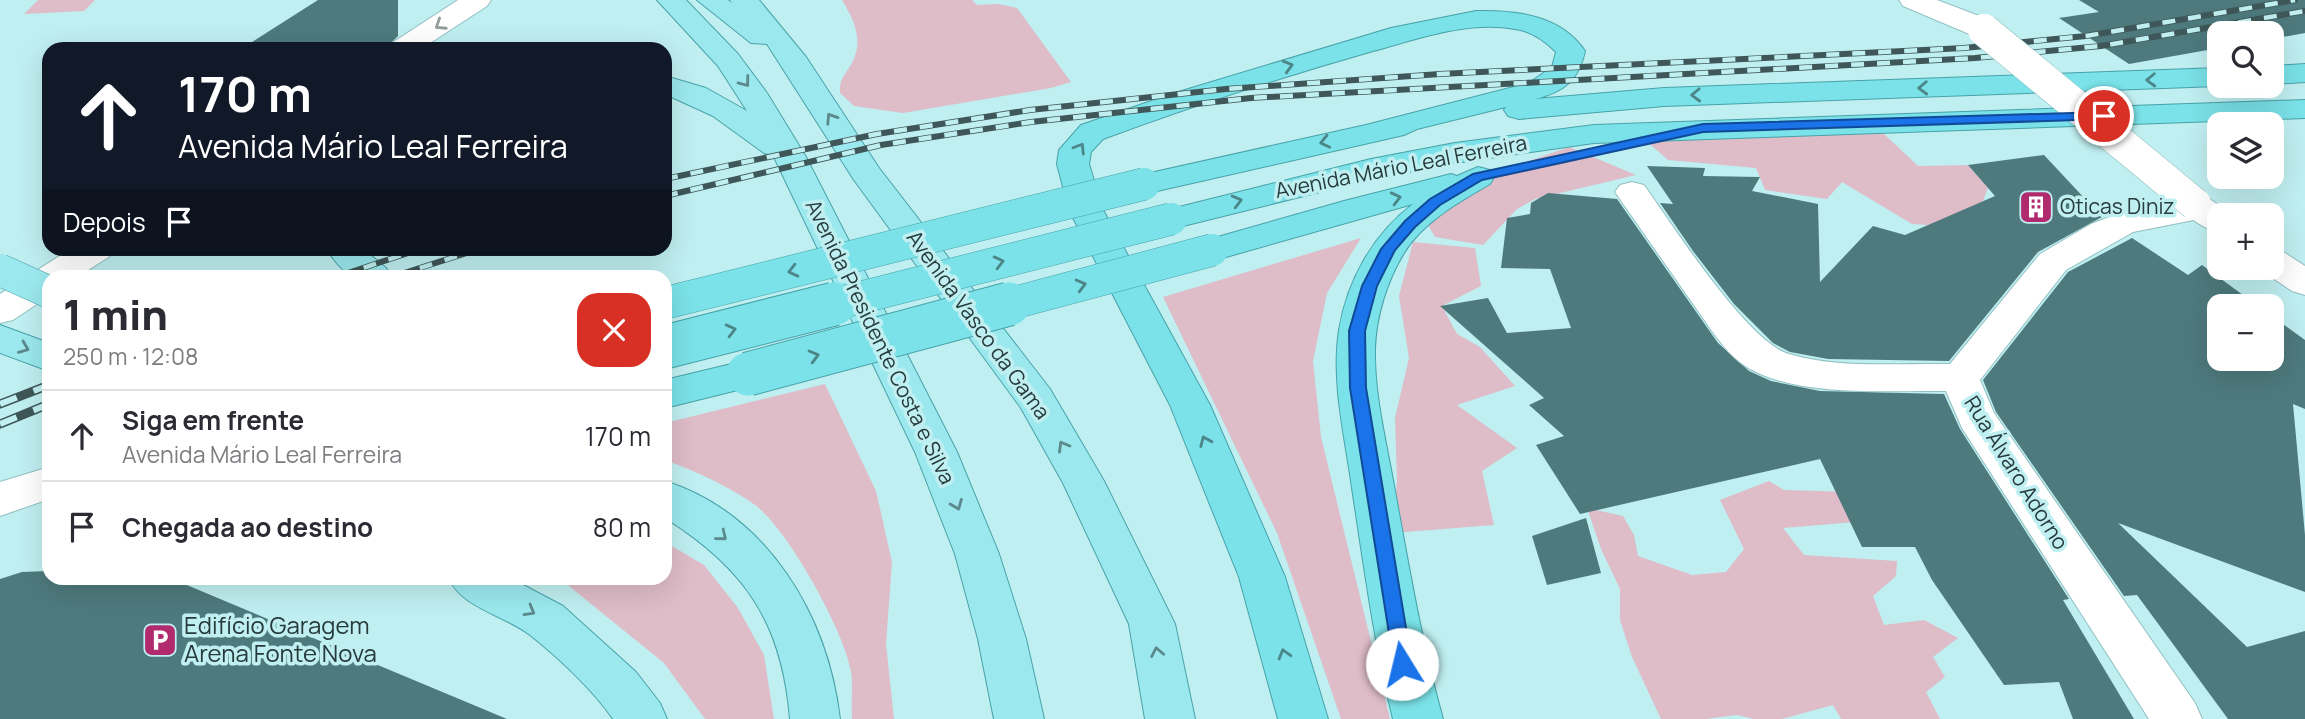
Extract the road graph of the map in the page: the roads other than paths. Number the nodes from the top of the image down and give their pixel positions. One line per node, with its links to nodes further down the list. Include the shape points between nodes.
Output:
1 (477, 0): 8 (street, one-way to 8)
2 (671, 0): 17 (main road, Avenida Presidente Costa e Silva, one-way to 17, via 744,82)
3 (711, 0): 9 (main road)
4 (744, 0): 6 (main road, Avenida Vasco da Gama)
5 (1913, 0): 7 (street)
6 (760, 10): 9 (main road, Avenida Vasco da Gama)
7 (1977, 18): 20 (street, bridge)
8 (413, 42)
9 (796, 63): 44 (main road, Avenida Vasco da Gama, one-way to 9, via 1152,624 1083,481 1036,399 866,173)
10 (2305, 74): 11 (highway)
11 (2284, 75)
12 (2207, 77): 16 (highway, Avenida Mário Leal Ferreira, one-way to 16, via 1664,97 1535,107)
13 (672, 87): 17 (main road, via 699,95 731,113)
14 (2305, 109): 15 (highway, Avenida Mário Leal Ferreira)
15 (1703, 128): 18 (highway); 33 (highway, Avenida Mário Leal Ferreira, one-way to 15, bridge, via 1289,188 1455,153 1594,134)
16 (1378, 130): 30 (highway, Avenida Mário Leal Ferreira, one-way to 30, bridge); 45 (highway, one-way to 16, via 1262,578 1231,503 1190,405 1086,210 1073,164 1076,150 1092,132 1243,79 1432,26 1497,19 1521,22 1550,33 1571,51 1566,71 1540,89)
17 (790, 157): 43 (main road, Avenida Presidente Costa e Silva, one-way to 43, via 936,452 977,554)
18 (1478, 177): 36 (highway, one-way to 18, bridge); 46 (highway, via 1435,202 1388,249 1370,286 1357,331 1360,402 1402,664)
19 (1632, 192): 35 (street, via 1737,338 1763,359 1806,372)
20 (2206, 212): 35 (street, Rua Álvaro Adorno, via 2124,223 2053,262)
21 (85, 256): 25 (street)
22 (348, 256): 26 (main road)
23 (2284, 269): 27 (street)
24 (0, 270): 29 (main road, bridge)
25 (63, 270)
26 (364, 270)
27 (2305, 283)
28 (42, 285): 31 (street)
29 (42, 289)
30 (672, 301)
31 (0, 312)
32 (0, 338): 34 (main road, one-way to 34)
33 (672, 345)
34 (42, 355)
35 (1960, 378): 47 (street, Rua Álvaro Adorno, via 1976,418)
36 (672, 392)
37 (42, 485): 38 (street)
38 (0, 499)
39 (672, 503): 42 (main road, one-way to 42, via 724,537 768,581 797,639)
40 (484, 585): 41 (main road, one-way to 41, via 546,620 619,687)
41 (642, 719)
42 (815, 719)
43 (1019, 719)
44 (1170, 719)
45 (1303, 719)
46 (1418, 719)
47 (2177, 719)

